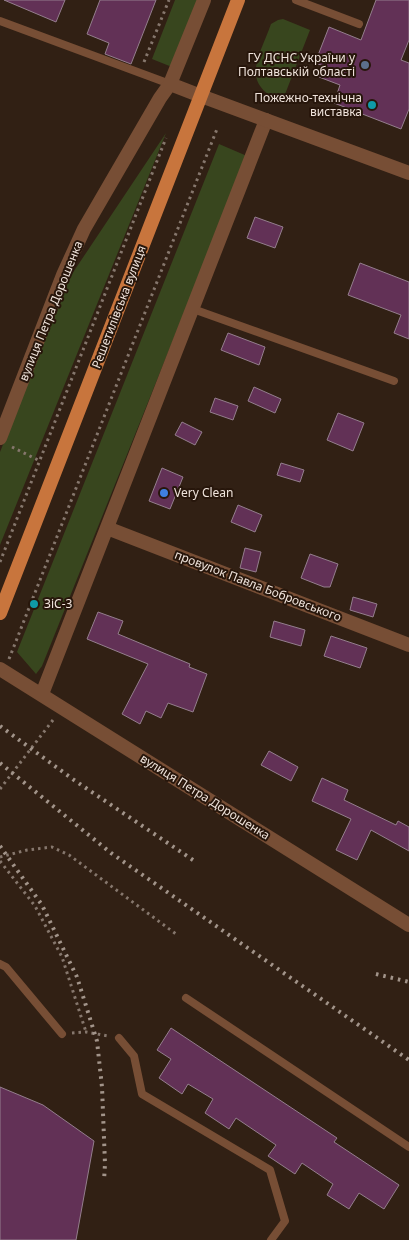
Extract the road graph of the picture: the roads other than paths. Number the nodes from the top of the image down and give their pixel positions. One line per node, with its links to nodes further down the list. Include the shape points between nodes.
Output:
1 (204, 0): 6 (street, вулиця Петра Дорошенка)
2 (238, 0): 7 (main road, Решетилівська вулиця)
3 (296, 0): 5 (lane)
4 (0, 21): 6 (lane)
5 (358, 24)
6 (170, 84): 7 (street); 12 (street, вулиця Петра Дорошенка, via 84,229 63,275)
7 (201, 96): 8 (street); 14 (main road, Решетилівська вулиця)
8 (266, 120): 9 (street); 10 (street)
9 (409, 173)
10 (193, 309): 11 (lane); 13 (street)
11 (394, 381)
12 (4, 442)
13 (108, 528): 15 (street, провулок Павла Бобровського); 17 (street)
14 (0, 614)
15 (409, 645)
16 (0, 669): 17 (street, вулиця Петра Дорошенка)
17 (42, 694): 18 (street, вулиця Петра Дорошенка)
18 (409, 925)
19 (0, 964): 21 (lane, via 6,967)
20 (186, 998): 23 (lane)
21 (62, 1034)
22 (118, 1038): 24 (lane, via 134,1056 142,1094 270,1170 285,1221)
23 (409, 1147)
24 (271, 1240)

